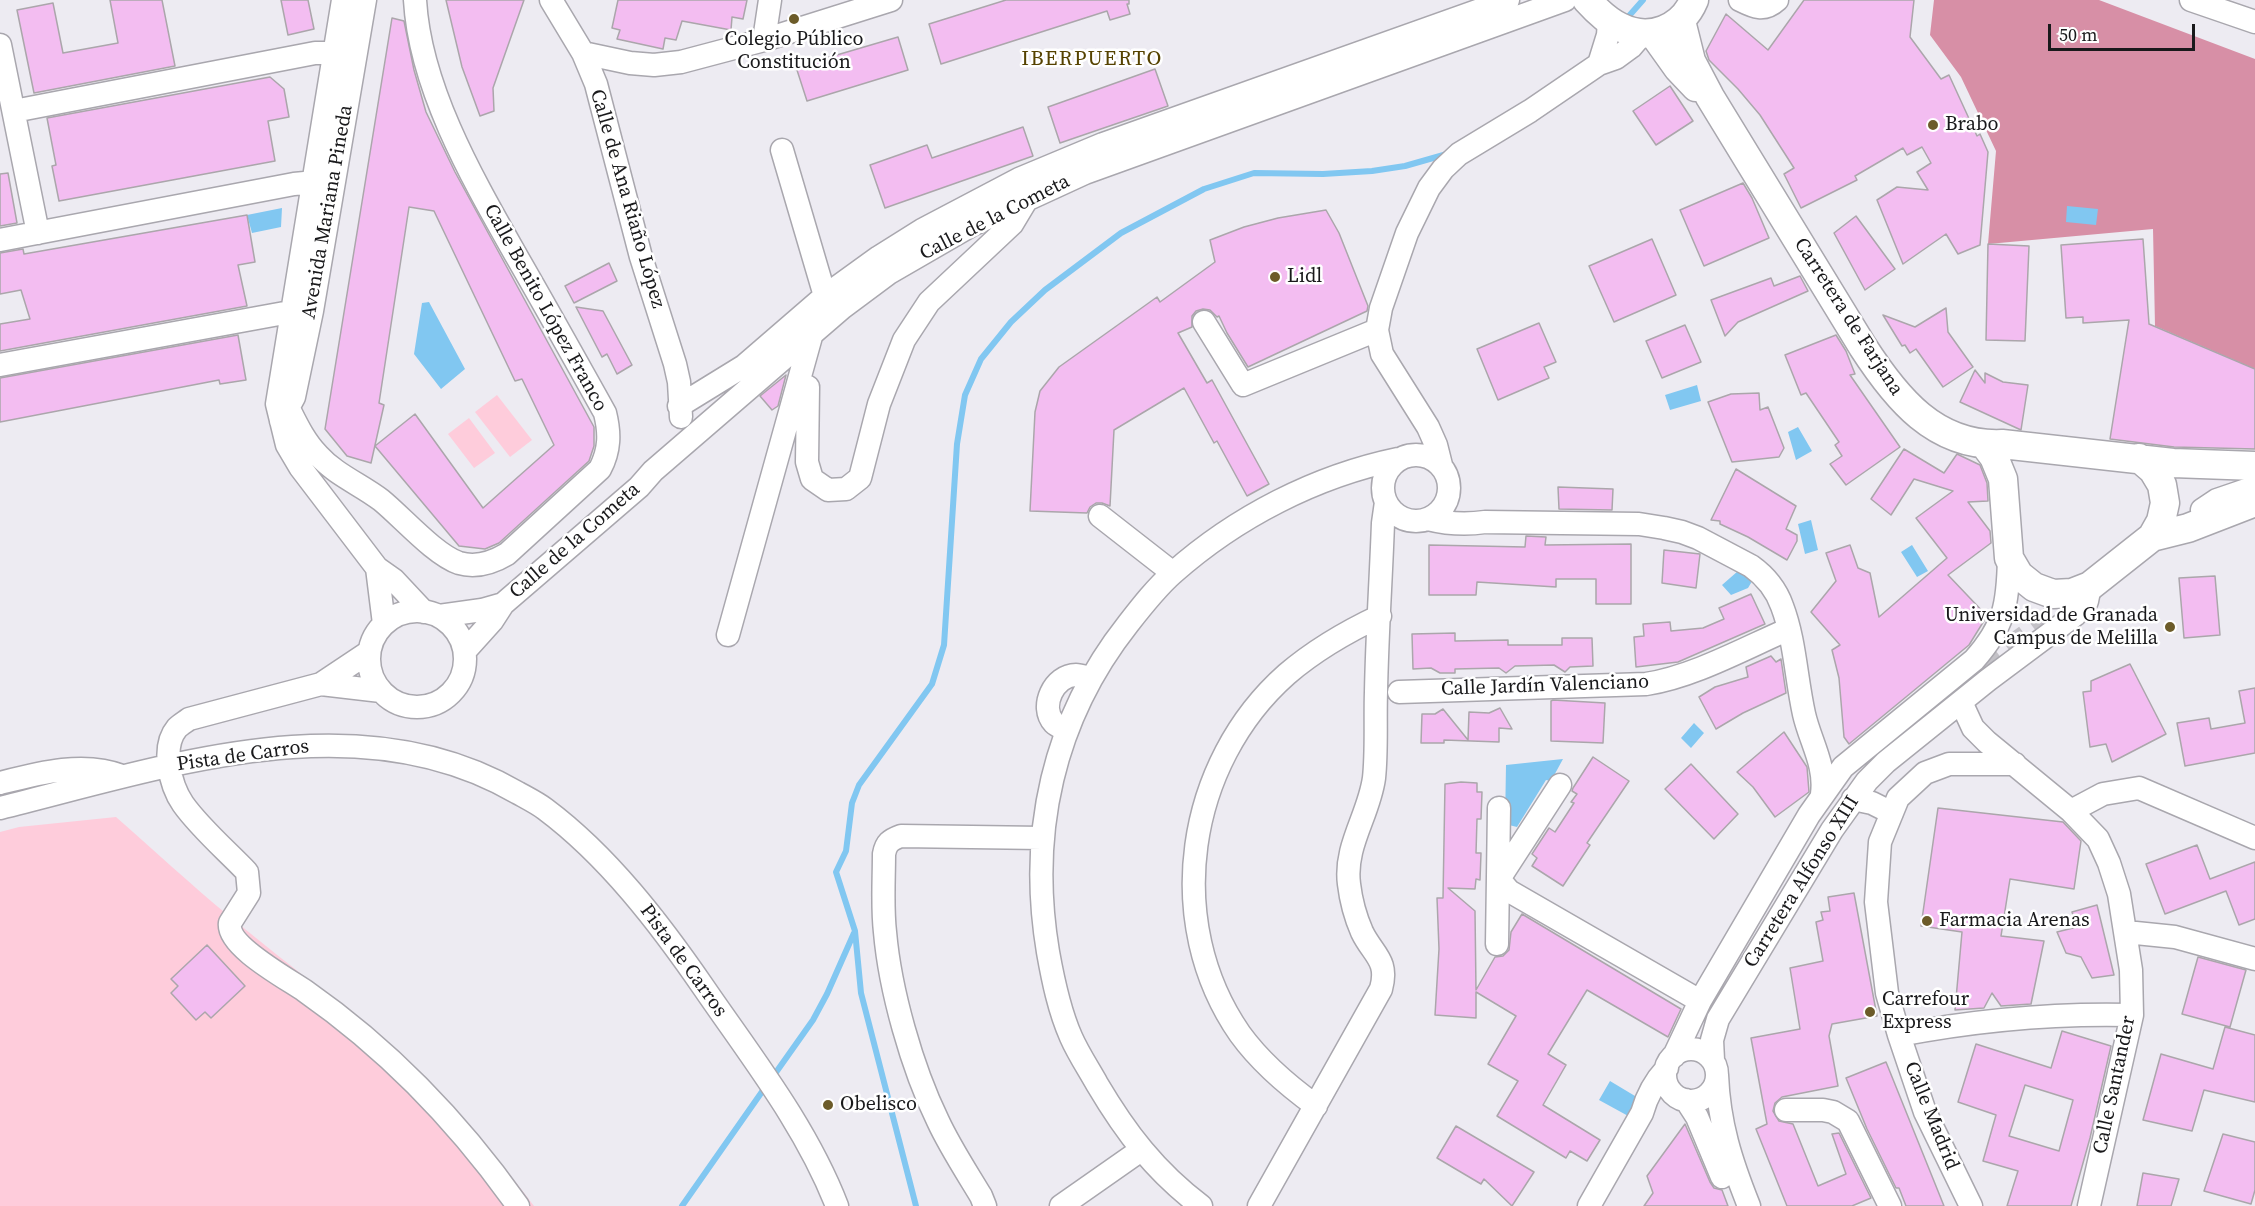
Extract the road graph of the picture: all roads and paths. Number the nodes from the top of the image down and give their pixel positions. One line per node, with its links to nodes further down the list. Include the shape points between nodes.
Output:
1 (343, 0): 19 (street, Avenida Mariana Pineda)
2 (365, 0): 19 (street, Avenida Mariana Pineda)
3 (415, 0): 38 (street, Calle Benito López Franco, via 430,75 468,168 605,413 609,428 606,458 600,469 507,554 495,561 469,565 447,558 379,499 334,471)
4 (551, 0): 20 (street, Calle de Ana Riaño López)
5 (770, 0): 17 (street)
6 (889, 0): 17 (street)
7 (1508, 0): 29 (street, Calle de la Cometa, via 1103,144 1039,171 922,230)
8 (1565, 0): 26 (street, Calle de la Cometa, via 1085,173)
9 (1587, 0): 14 (main road)
10 (1740, 0): 11 (street, via 1760,8)
11 (1777, 0)
12 (2191, 0): 15 (street)
13 (1688, 11): 16 (main road, via 1662,31); 22 (main road, Carretera de Farjana, via 1691,61)
14 (1609, 21): 16 (main road, via 1631,32); 21 (street)
15 (2255, 22)
16 (1648, 33): 21 (street, via 1616,58); 22 (main road, Carretera de Farjana)
17 (764, 40): 20 (street, via 681,62 654,65)
18 (0, 45): 23 (street)
19 (345, 53): 23 (street, via 315,53); 25 (street, Avenida Mariana Pineda)
20 (583, 53): 36 (street, Calle de Ana Riaño López, via 596,84 640,257 675,364)
21 (1599, 64): 32 (street, via 1459,154 1443,169 1407,233)
22 (1710, 97): 40 (main road, Carretera de Farjana, via 1883,377 1912,411 1927,422)
23 (14, 111): 27 (street)
24 (782, 150): 29 (street)
25 (323, 181): 27 (street); 30 (street, Avenida Mariana Pineda)
26 (1027, 199): 33 (street, Calle de la Cometa, via 972,225 889,273); 35 (street, via 1012,224 928,302 904,340 879,404 860,478 846,489 828,490 813,480 807,462)
27 (38, 233): 28 (street)
28 (0, 240)
29 (825, 296): 36 (street, Calle de la Cometa, via 744,366)
30 (301, 312): 34 (street); 38 (street, Avenida Mariana Pineda, via 277,398 278,410)
31 (1204, 322): 32 (street, via 1243,386)
32 (1377, 330): 37 (street, via 1382,354)
33 (812, 333): 39 (street, Calle de la Cometa); 67 (street)
34 (0, 365)
35 (808, 387)
36 (679, 406): 39 (street, via 686,424); 46 (street, Calle de la Cometa, via 667,448)
37 (1416, 411): 42 (street, via 1415,441); 44 (street, via 1428,427)
38 (285, 415): 59 (street, Avenida Mariana Pineda, via 287,445 300,467)
39 (701, 429): 46 (street, Calle de la Cometa)
40 (1986, 445): 41 (main road, Carretera de Farjana); 50 (main road, via 1998,465)
41 (2049, 449): 43 (main road); 50 (main road, via 2023,467)
42 (1404, 457): 44 (street, via 1420,454); 47 (street); 51 (street, via 1387,471)
43 (2139, 458): 45 (main road, via 2182,464); 57 (main road, via 2158,477 2165,503 2162,521)
44 (1441, 465): 49 (street)
45 (2255, 466)
46 (650, 475): 62 (street, Calle de la Cometa)
47 (1320, 483): 51 (street, via 1368,482); 60 (street, via 1249,519)
48 (2255, 487): 53 (street, via 2217,500)
49 (1450, 493): 55 (street, via 1446,504); 56 (street, via 1464,512)
50 (2006, 493): 58 (main road)
51 (1384, 495): 55 (street, via 1393,512 1403,519); 64 (street)
52 (2255, 501): 57 (main road, via 2188,528)
53 (2202, 510)
54 (1101, 516): 60 (street)
55 (1428, 519): 56 (street, via 1447,524)
56 (1485, 522): 66 (street, via 1639,524 1682,532 1761,574 1781,604)
57 (2152, 537): 61 (main road)
58 (2009, 558): 61 (main road, via 2019,575 2034,587 2053,594 2072,593); 78 (street, Carretera Alfonso XIII, via 2005,603 1992,640 1974,660)
59 (377, 568): 63 (street, Avenida Mariana Pineda); 65 (street)
60 (1173, 573): 88 (street, via 1138,612 1090,678 1066,730)
61 (2090, 586): 73 (street, Carretera Alfonso XIII, via 2076,615)
62 (503, 604): 63 (street, Calle de la Cometa, via 482,610); 68 (street, Calle de la Cometa)
63 (431, 614): 65 (street, via 410,612); 68 (street, via 456,630)
64 (1380, 616): 100 (street, via 1374,777 1350,853 1348,881 1353,908 1380,959 1384,979); 100 (street, via 1307,657 1266,695 1232,740 1206,797 1197,831 1193,902 1208,970 1247,1042 1287,1085)
65 (384, 624): 69 (street)
66 (1789, 629): 72 (street, Calle Jardín Valenciano, via 1682,675 1646,684); 75 (street)
67 (728, 635)
68 (465, 651): 71 (street, via 462,677 452,692 438,702 412,707)
69 (369, 652): 70 (street); 71 (street, via 371,672)
70 (321, 684): 71 (street); 77 (street, via 189,719 172,738)
71 (381, 691)
72 (1399, 692)
73 (1960, 702): 76 (street, Calle Santander, via 1973,728); 83 (street, Carretera Alfonso XIII, via 1886,762)
74 (1917, 716): 97 (street, Carretera Alfonso XIII, via 1857,772 1814,830)
75 (1813, 743): 78 (street); 82 (street, via 1824,779)
76 (2015, 764): 86 (street, Calle Santander); 87 (street, Calle Madrid, via 1950,764 1925,773 1898,798)
77 (169, 766): 79 (street, Pista de Carros); 104 (street, via 173,785 184,805 248,872 249,893 232,919 233,938 355,1029 415,1084 475,1148); 105 (street, Pista de Carros, via 302,745 394,750 450,762 491,777 545,808 617,877 669,939 778,1097 812,1152)
78 (1843, 766): 82 (street, Carretera Alfonso XIII)
79 (124, 777): 80 (street, via 84,768); 85 (street, Pista de Carros)
80 (0, 783)
81 (1560, 785): 90 (street)
82 (1822, 794): 94 (street, Carretera Alfonso XIII)
83 (1853, 799): 87 (street); 98 (street, Carretera Alfonso XIII, via 1718,1018 1712,1041)
84 (1499, 807): 90 (street)
85 (0, 808)
86 (2072, 811): 89 (street, via 2103,794 2139,788); 91 (street, Calle Santander, via 2098,839 2109,863)
87 (1892, 813): 96 (street, Calle Madrid, via 1880,842 1876,902 1887,993)
88 (1042, 838): 103 (street, via 1042,907 1060,1005 1085,1064); 106 (street, via 901,836 891,839 884,854 885,930 899,1006 937,1119)
89 (2255, 838)
90 (1499, 879): 92 (street); 94 (street, via 1509,891)
91 (2126, 932): 93 (street, via 2175,937); 95 (street, Calle Santander)
92 (1497, 944)
93 (2255, 959)
94 (1700, 1001): 97 (street, Carretera Alfonso XIII)
95 (2132, 1015): 96 (street, via 2037,1016); 115 (street, Calle Santander)
96 (1899, 1035): 114 (street, Calle Madrid, via 1925,1112)
97 (1675, 1058): 98 (street, via 1701,1051); 99 (street, via 1667,1083); 102 (street, via 1655,1081)
98 (1715, 1068): 99 (street, via 1713,1090 1700,1099); 112 (street, Carretera Alfonso XIII, via 1724,1136)
99 (1681, 1098): 102 (street); 111 (street, via 1709,1144)
100 (1316, 1106): 109 (street)
101 (1786, 1110): 113 (street, via 1823,1110 1848,1121)
102 (1642, 1113): 110 (street)
103 (1140, 1150): 107 (street); 108 (street)
104 (518, 1206)
105 (837, 1206)
106 (985, 1206)
107 (1062, 1206)
108 (1201, 1206)
109 (1259, 1206)
110 (1589, 1206)
111 (1734, 1206)
112 (1749, 1206)
113 (1890, 1206)
114 (1971, 1206)
115 (2089, 1206)

